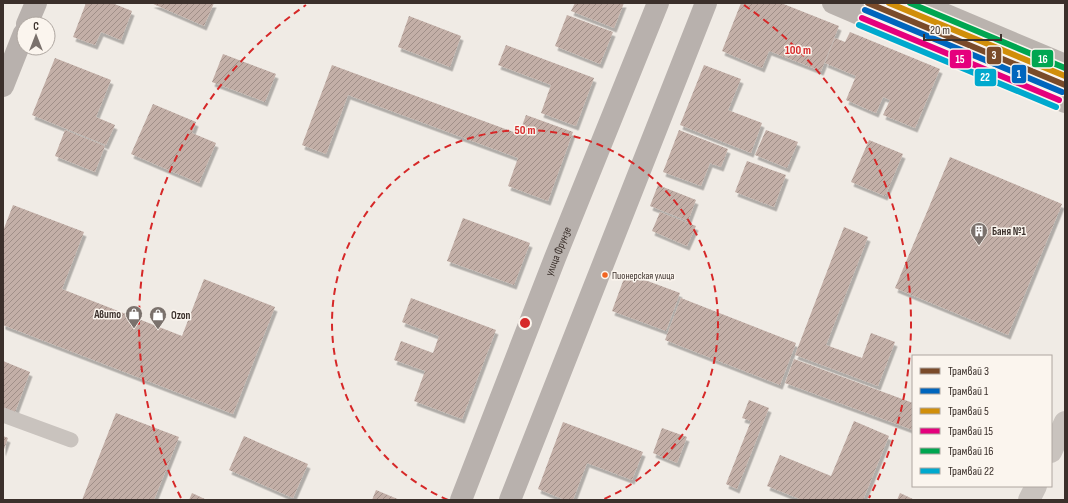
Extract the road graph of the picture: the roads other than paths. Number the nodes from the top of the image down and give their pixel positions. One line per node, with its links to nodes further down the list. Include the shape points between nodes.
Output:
1 (36, 3): 6 (main road)
2 (658, 3): 16 (main road, улица Фрунзе)
3 (706, 3): 17 (main road)
4 (833, 3): 10 (main road)
5 (918, 3): 8 (main road)
6 (31, 16)
7 (16, 53): 9 (main road)
8 (1065, 65)
9 (3, 86)
10 (1065, 102)
11 (3, 415): 13 (lane)
12 (1065, 422): 14 (street)
13 (71, 440)
14 (1052, 450)
15 (1036, 487): 18 (street)
16 (461, 500)
17 (510, 500)
18 (1029, 500)

